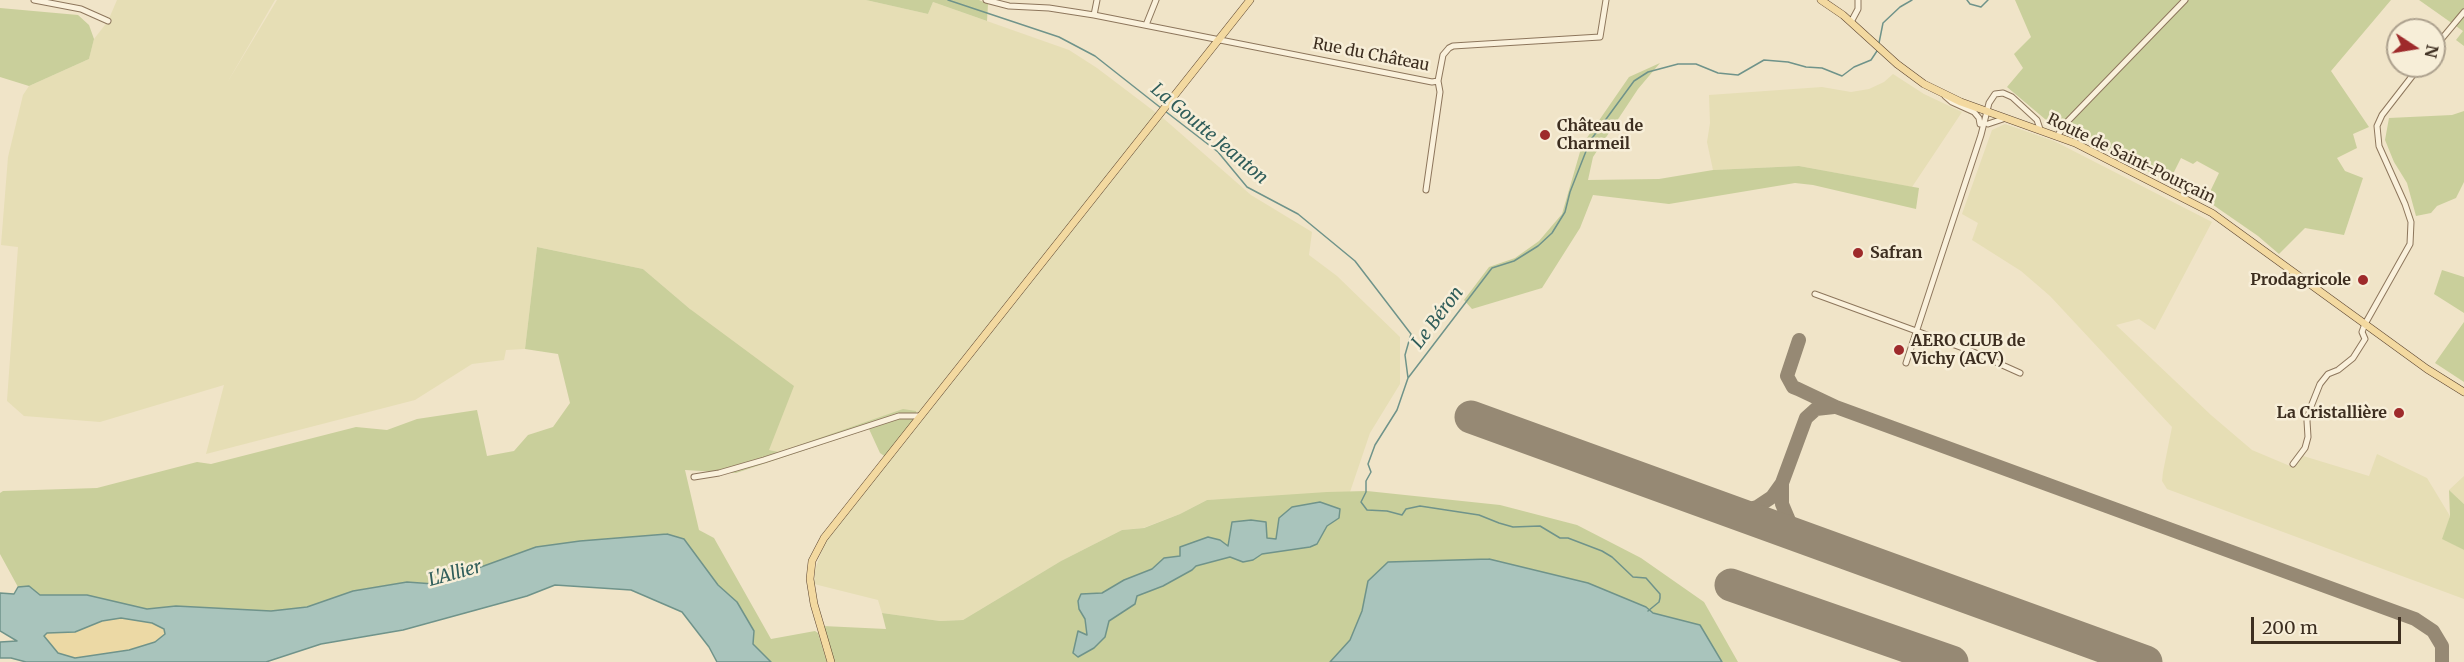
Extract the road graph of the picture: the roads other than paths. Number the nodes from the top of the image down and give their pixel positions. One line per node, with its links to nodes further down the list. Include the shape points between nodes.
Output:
1 (34, 0): 14 (street, via 81,9)
2 (986, 0): 12 (street, Rue du Château)
3 (1097, 0): 12 (street)
4 (1156, 0): 16 (street)
5 (1250, 0): 18 (main road)
6 (1606, 0): 20 (street, Rue du Château, via 1600,37 1453,46 1443,55)
7 (1821, 0): 13 (main road, Route de Saint-Pourçain)
8 (1828, 0): 13 (main road, Route de Saint-Pourçain)
9 (1858, 0): 15 (street)
10 (2185, 0): 27 (street)
11 (2464, 12): 17 (street)
12 (1094, 15): 16 (street, Rue du Château)
13 (1843, 15): 15 (main road, Route de Saint-Pourçain)
14 (108, 21)
15 (1851, 22): 21 (main road, Route de Saint-Pourçain, via 1910,74)
16 (1146, 25): 18 (street, Rue du Château)
17 (2446, 34)
18 (1219, 38): 20 (street, Rue du Château); 35 (main road)
19 (2411, 78): 30 (street, via 2377,126 2379,146 2411,222 2411,236 2407,251)
20 (1438, 81): 28 (street, via 1440,92)
21 (1944, 94): 22 (main road, Route de Saint-Pourçain); 26 (street, via 1974,112 1979,118)
22 (1988, 111): 23 (main road, Route de Saint-Pourçain); 24 (street); 25 (street, via 1995,94 2003,93 2037,120); 26 (street)
23 (2013, 120): 24 (street, via 1999,119); 25 (main road, Route de Saint-Pourçain)
24 (1988, 124): 26 (street)
25 (2040, 129): 27 (main road, Route de Saint-Pourçain)
26 (1981, 135): 31 (street)
27 (2058, 135): 30 (main road, Route de Saint-Pourçain, via 2212,213)
28 (1426, 190)
29 (1815, 294): 31 (street)
30 (2365, 324): 34 (main road, Route de Saint-Pourçain); 36 (street, via 2365,339 2353,358 2328,374 2317,390 2307,421 2308,437 2302,454)
31 (1917, 331): 32 (street); 33 (street)
32 (1906, 363)
33 (2020, 372)
34 (2464, 391)
35 (919, 416): 37 (street, via 899,416 753,463); 38 (main road, via 831,528 812,561 811,589)
36 (2293, 464)
37 (694, 477)
38 (831, 662)

